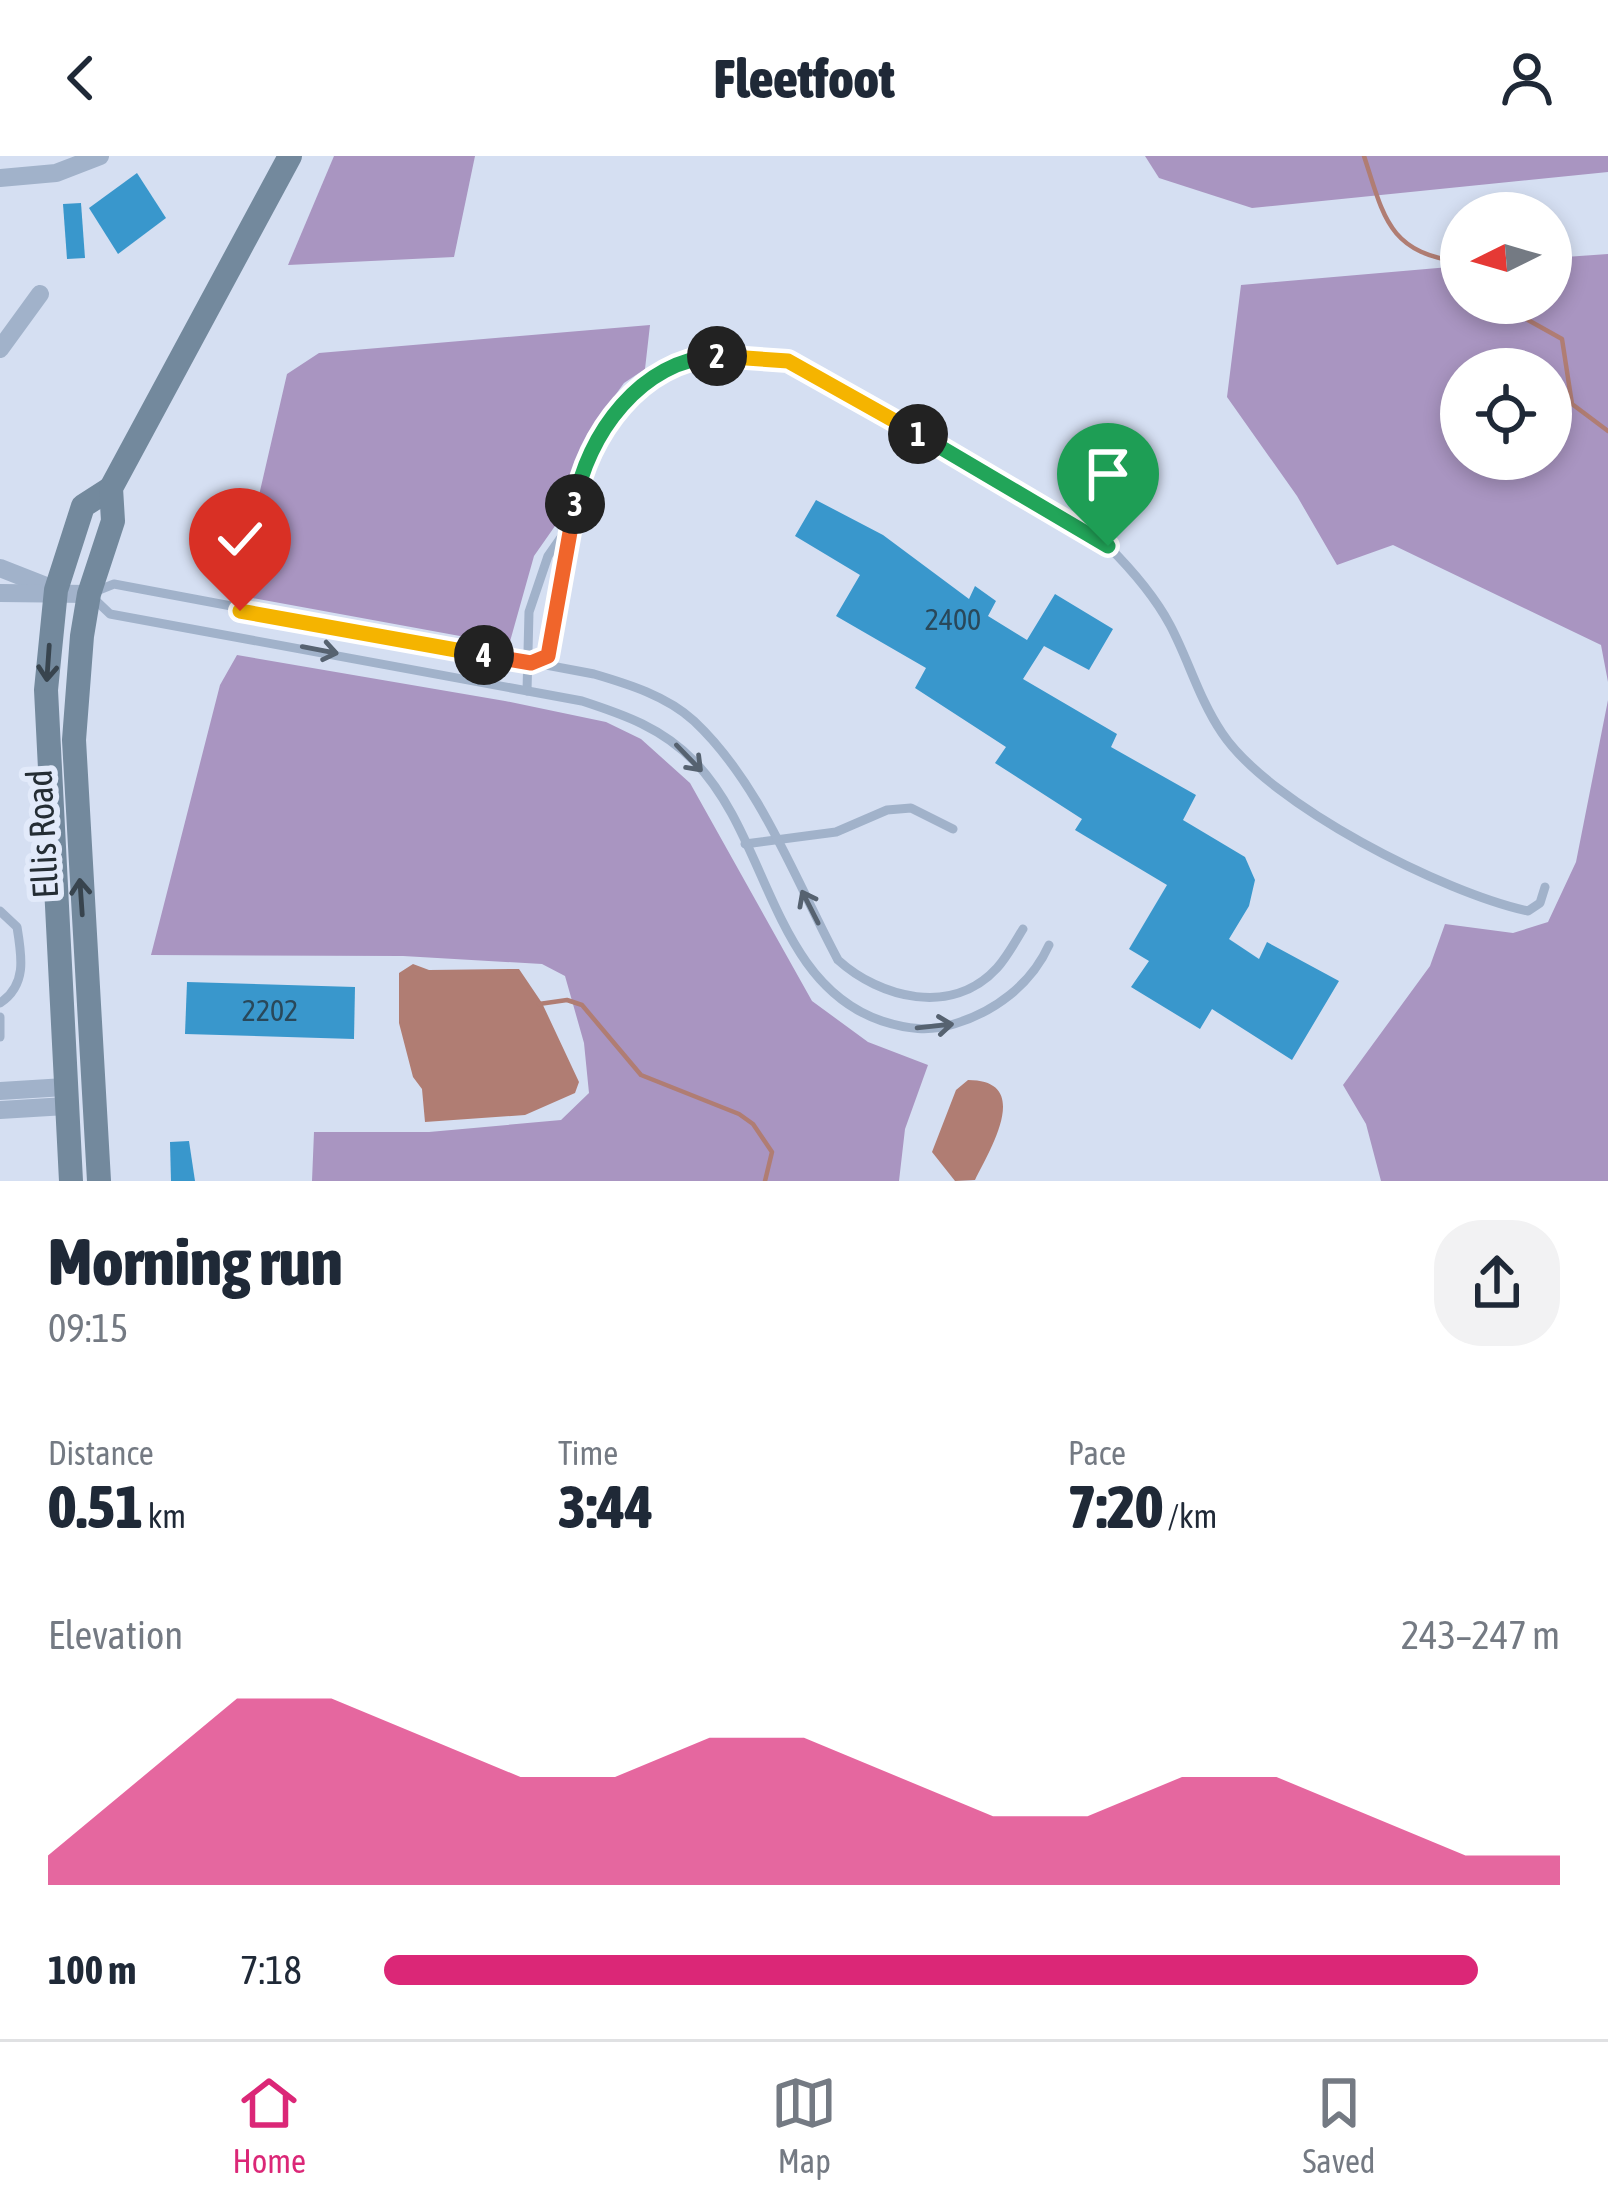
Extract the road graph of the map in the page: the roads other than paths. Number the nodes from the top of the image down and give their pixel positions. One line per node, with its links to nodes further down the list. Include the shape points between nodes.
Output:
1 (100, 156): 3 (street, via 56,173)
2 (290, 156): 6 (main road, Ellis Road)
3 (0, 178)
4 (40, 294): 5 (street)
5 (0, 350)
6 (111, 488): 9 (main road, Ellis Road, via 83,506); 11 (main road, Ellis Road, via 113,520)
7 (572, 521): 12 (lane, via 548,556 529,612); 12 (lane, via 548,656); 17 (lane, via 593,444 643,387 707,356 788,361 1108,546 1172,627 1225,737 1272,787 1451,887 1528,911)
8 (0, 568): 9 (street)
9 (56, 590): 10 (street); 11 (street); 21 (main road, Ellis Road, one-way to 21, via 46,690)
10 (0, 593)
11 (89, 594): 12 (lane, via 114,584); 13 (lane, one-way to 13, via 110,614); 26 (main road, Ellis Road, one-way to 11, via 74,740)
12 (531, 663): 13 (lane); 15 (lane, via 641,688 692,718 730,762)
13 (527, 691): 16 (lane, one-way to 16, via 630,716 666,736 697,764)
14 (952, 829): 15 (lane, via 911,808 836,832)
15 (773, 836): 16 (lane); 19 (lane, one-way to 15, via 996,970 965,990 928,998 879,989 838,960)
16 (745, 844): 20 (lane, one-way to 20, via 816,979 855,1011 894,1024 932,1031 978,1017 1017,988)
17 (1544, 887)
18 (0, 911): 22 (lane, via 17,927 21,972)
19 (1023, 929)
20 (1049, 945)
21 (56, 947): 26 (main road, via 69,960 84,1070); 27 (main road, Ellis Road)
22 (0, 1004)
23 (0, 1017): 24 (lane)
24 (0, 1037)
25 (0, 1091): 27 (street)
26 (95, 1094): 31 (main road, Ellis Road)
27 (66, 1096): 28 (street); 29 (main road, Ellis Road); 30 (main road, via 79,1108)
28 (0, 1110)
29 (71, 1181)
30 (88, 1181)
31 (99, 1181)

